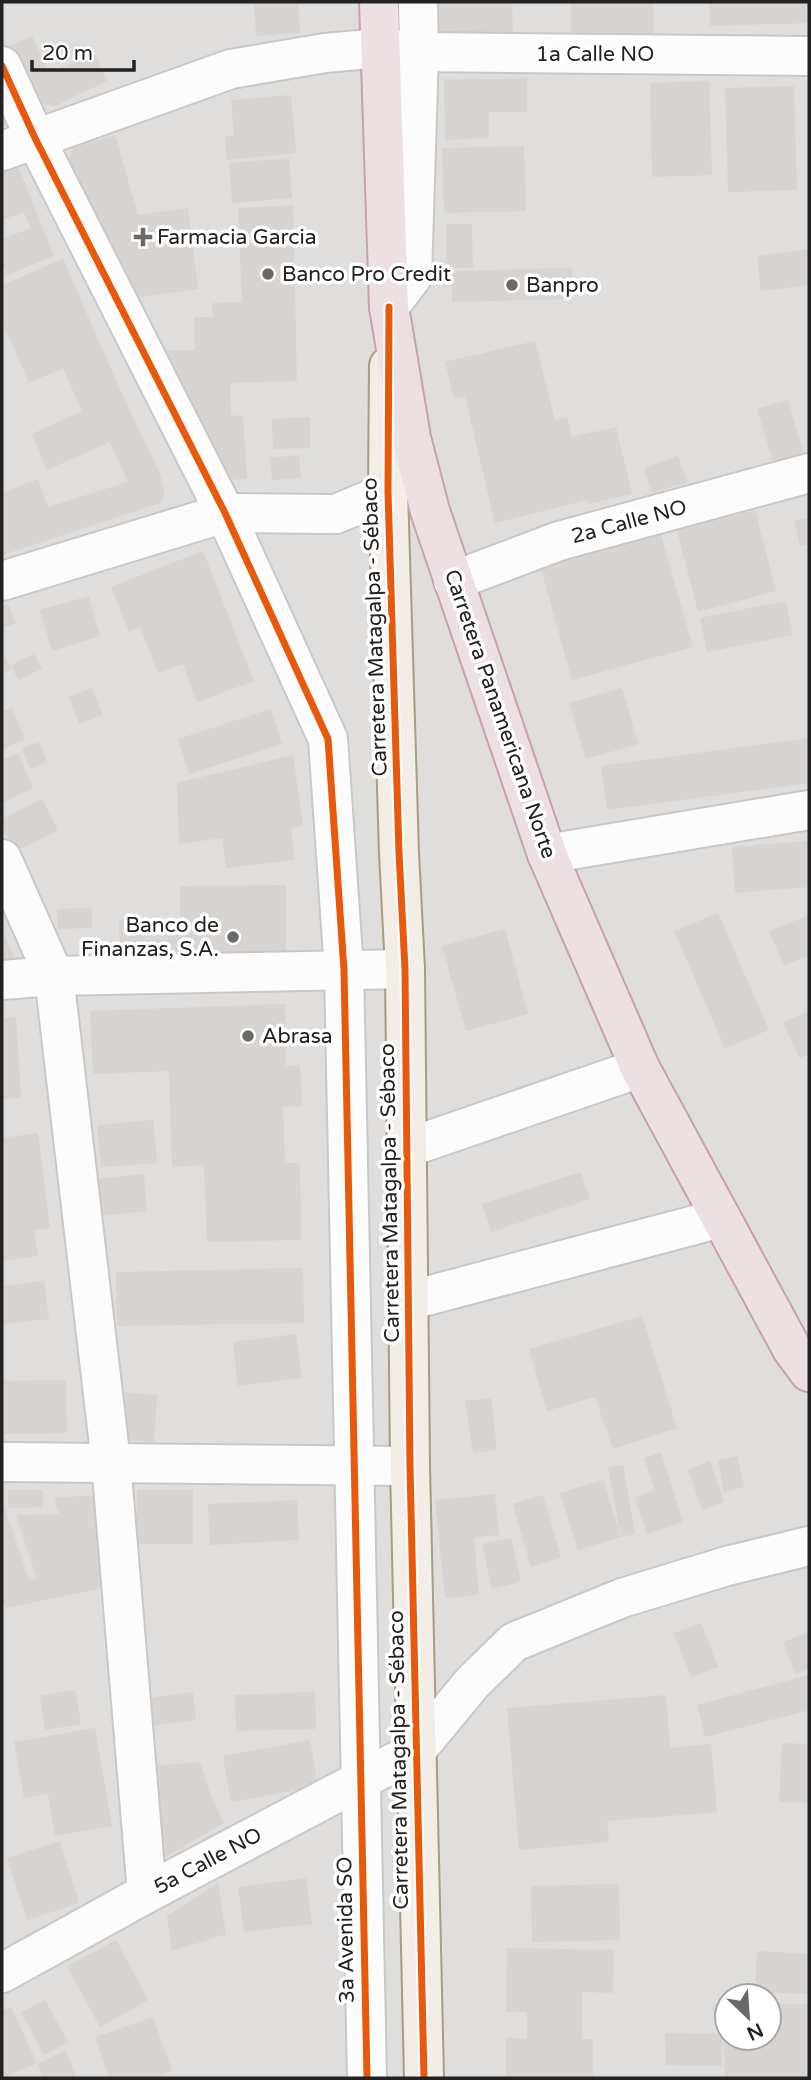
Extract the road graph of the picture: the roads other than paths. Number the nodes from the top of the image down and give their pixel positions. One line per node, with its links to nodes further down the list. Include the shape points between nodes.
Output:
1 (379, 2): 3 (highway, Carretera Panamericana Norte)
2 (418, 2): 4 (street)
3 (380, 48): 4 (street, 1a Calle NO); 7 (street, 1a Calle NO, via 231,69); 8 (highway, Carretera Panamericana Norte)
4 (419, 52): 5 (street, 1a Calle NO); 8 (street, via 412,277)
5 (809, 57)
6 (2, 66): 7 (street, 3a Avenida SO)
7 (18, 145): 11 (street, 3a Avenida SO)
8 (389, 307): 10 (main road, Carretera Matagalpa - Sébaco); 13 (highway, Carretera Panamericana Norte, via 411,438)
9 (809, 473): 13 (street, 2a Calle NO, via 559,541)
10 (388, 492): 11 (street, via 337,514); 17 (main road, Carretera Matagalpa - Sébaco)
11 (225, 513): 12 (street); 18 (street, 3a Avenida SO, via 328,739)
12 (2, 581)
13 (453, 581): 15 (highway, Carretera Panamericana Norte)
14 (809, 810): 15 (street)
15 (548, 854): 21 (highway, Carretera Panamericana Norte)
16 (2, 859): 19 (street)
17 (405, 969): 18 (street); 22 (main road, Carretera Matagalpa - Sébaco)
18 (344, 970): 19 (street); 28 (street, 3a Avenida SO)
19 (54, 976): 20 (street); 27 (street)
20 (2, 980)
21 (640, 1068): 22 (street); 23 (highway, Carretera Panamericana Norte)
22 (407, 1149): 24 (main road, Carretera Matagalpa - Sébaco)
23 (721, 1218): 24 (street); 25 (highway, Carretera Panamericana Norte)
24 (408, 1301): 29 (main road, Carretera Matagalpa - Sébaco)
25 (809, 1372)
26 (2, 1462): 27 (street)
27 (111, 1462): 28 (street); 33 (street)
28 (354, 1466): 29 (street); 32 (street, 3a Avenida SO)
29 (410, 1466): 31 (main road, Carretera Matagalpa - Sébaco)
30 (809, 1546): 31 (street, via 622,1598 513,1642)
31 (416, 1751): 32 (street, 5a Calle NO); 36 (main road, Carretera Matagalpa - Sébaco)
32 (361, 1781): 33 (street, 5a Calle NO); 35 (street, 3a Avenida SO)
33 (147, 1893): 34 (street, 5a Calle NO)
34 (2, 1973)
35 (367, 2078)
36 (424, 2078)

